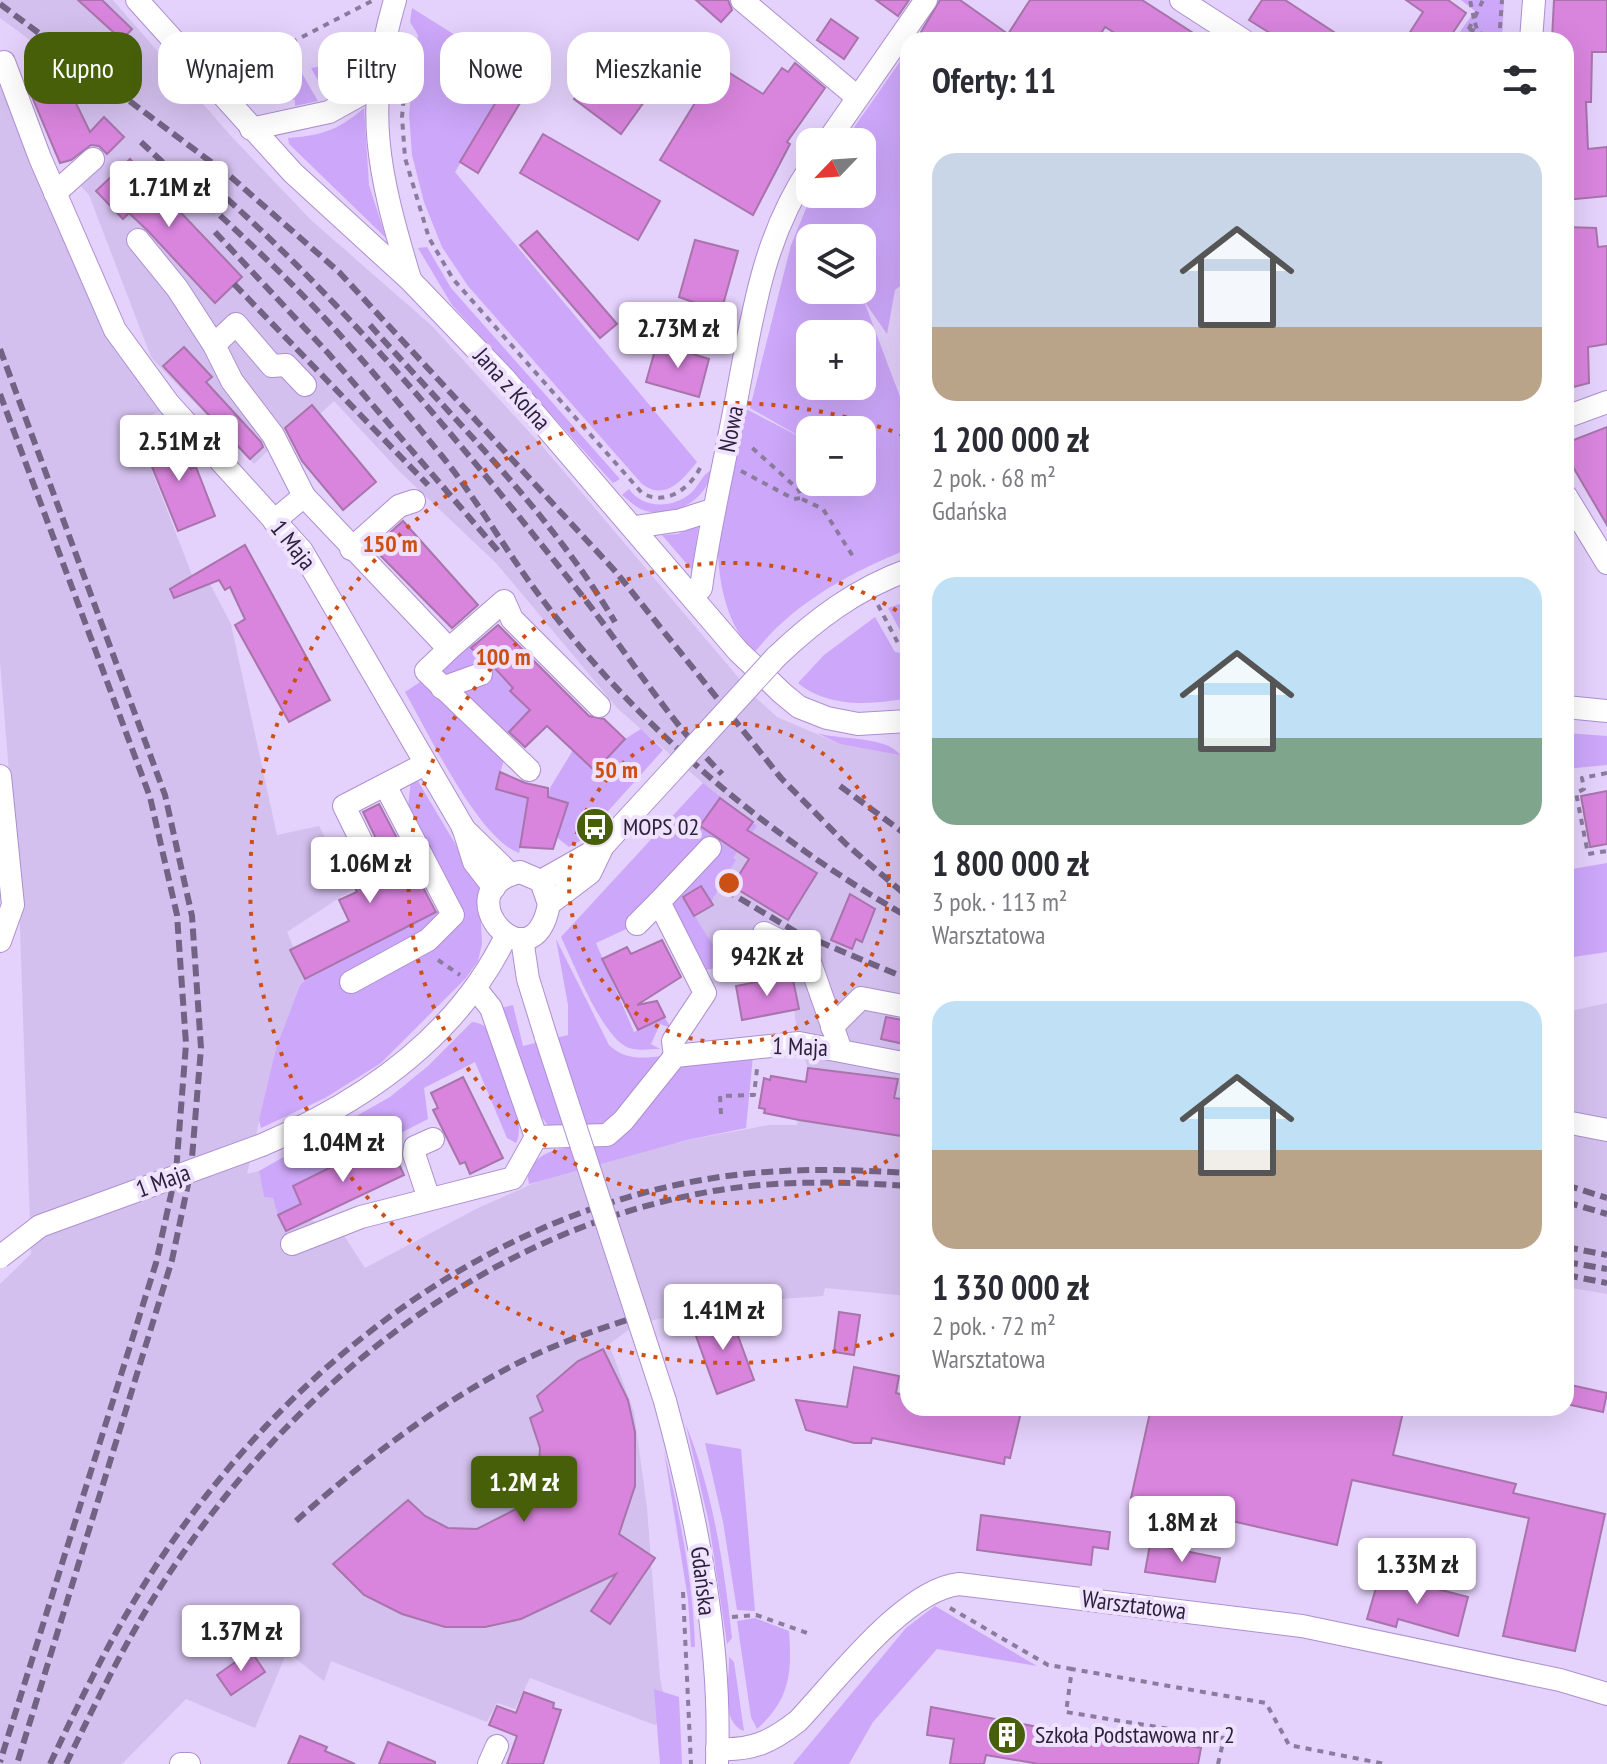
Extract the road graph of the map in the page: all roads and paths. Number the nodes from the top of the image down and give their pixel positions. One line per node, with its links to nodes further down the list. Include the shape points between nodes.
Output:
1 (137, 0): 29 (street, Jana z Kolna)
2 (374, 0): 11 (path); 22 (path)
3 (395, 0): 14 (street)
4 (742, 0): 25 (street)
5 (926, 0): 15 (street)
6 (1181, 0): 16 (street)
7 (1470, 0): 12 (path)
8 (1483, 0): 12 (path)
9 (1502, 0): 20 (path)
10 (1534, 0): 21 (street)
11 (371, 10)
12 (1474, 19): 13 (path); 19 (path)
13 (1469, 29): 17 (path); 18 (path)
14 (386, 31): 40 (path, via 410,39 402,117 405,158 429,238 453,279 642,493 663,498 675,494)
15 (903, 32)
16 (1231, 32)
17 (1467, 32)
18 (1476, 32)
19 (1478, 32)
20 (1500, 32)
21 (1532, 32)
22 (302, 37)
23 (900, 37): 25 (street)
24 (4, 62): 32 (street, 1 Maja)
25 (857, 97): 28 (street)
26 (343, 104): 29 (street)
27 (377, 104): 34 (street, via 382,183)
28 (836, 128)
29 (251, 129): 34 (street, Jana z Kolna)
30 (93, 159): 32 (street)
31 (796, 188): 46 (street, Nowa, via 764,260)
32 (55, 193): 47 (street, 1 Maja, via 115,330 141,370)
33 (138, 240): 35 (street)
34 (410, 280): 48 (street, Jana z Kolna)
35 (214, 345): 36 (street, via 236,324 272,366 286,365); 42 (street, via 232,381 273,435)
36 (305, 385)
37 (1607, 402): 38 (street)
38 (1574, 414)
39 (741, 438): 43 (path, via 799,490)
40 (711, 461)
41 (733, 483): 43 (path, via 736,469)
42 (304, 496): 47 (street); 49 (street)
43 (801, 498): 50 (path, via 823,509)
44 (414, 501): 49 (street, via 399,506)
45 (1574, 509): 51 (street)
46 (712, 510): 48 (street); 53 (street, Nowa, via 701,588)
47 (274, 521): 63 (street, 1 Maja, via 302,551)
48 (635, 527): 53 (street, Jana z Kolna)
49 (351, 549): 56 (street)
50 (854, 558)
51 (1607, 563)
52 (900, 573): 68 (street, bridge, via 838,605 776,657)
53 (693, 596): 62 (street, Jana z Kolna, via 738,651 799,707 858,724)
54 (884, 616): 55 (path)
55 (899, 645)
56 (449, 649): 58 (street, via 426,671); 59 (street, via 504,601 512,619)
57 (481, 674): 58 (street)
58 (442, 688): 64 (street)
59 (599, 706)
60 (1574, 708): 61 (street)
61 (1607, 711)
62 (900, 721)
63 (425, 764): 67 (street); 72 (street, 1 Maja)
64 (529, 770)
65 (1607, 773): 70 (path, via 1582,778 1584,789 1576,793 1588,854)
66 (0, 776): 79 (street, via 13,905)
67 (385, 785): 71 (street, via 344,806); 83 (street, via 453,915 428,940)
68 (603, 846): 73 (street); 75 (street, via 590,873)
69 (710, 848): 74 (street)
70 (1607, 851)
71 (377, 873)
72 (502, 881): 73 (street, via 520,872); 78 (street, via 490,915 497,930)
73 (541, 881): 75 (street)
74 (659, 902): 76 (street); 87 (street, via 710,988 673,1041)
75 (549, 904): 78 (street, via 537,929)
76 (637, 924)
77 (764, 933): 85 (street, via 807,954)
78 (514, 938): 81 (street); 82 (street, 1 Maja)
79 (0, 941)
80 (444, 962): 82 (path)
81 (528, 979): 82 (street); 103 (street, Gdańska, bridge, via 686,1477 706,1594)
82 (476, 980): 92 (street, via 491,1008); 96 (street, 1 Maja, bridge, via 413,1055 314,1122 40,1226)
83 (351, 982)
84 (900, 1005): 85 (street, via 861,998)
85 (836, 1038): 86 (street, 1 Maja); 88 (street, 1 Maja)
86 (760, 1046): 87 (street, 1 Maja); 89 (path, via 754,1095 720,1096)
87 (675, 1056): 92 (street, via 607,1135)
88 (900, 1061)
89 (721, 1114)
90 (1574, 1124): 91 (street)
91 (1607, 1130)
92 (536, 1137): 94 (street, via 513,1178)
93 (433, 1139): 94 (street, via 415,1147 414,1154)
94 (429, 1199): 95 (street, via 361,1217)
95 (292, 1244)
96 (0, 1257)
97 (941, 1602): 101 (path, via 1048,1665)
98 (732, 1617): 99 (path, via 756,1615)
99 (807, 1633)
100 (686, 1655): 106 (path)
101 (1072, 1669): 107 (path, via 1066,1712 1224,1738); 108 (path, via 1266,1703 1289,1745)
102 (1607, 1694): 103 (street, Warsztatowa, via 1302,1626 959,1584 933,1590 907,1607 780,1735)
103 (717, 1757)
104 (181, 1764): 105 (street)
105 (189, 1764)
106 (691, 1764)
107 (1218, 1764)
108 (1385, 1764)

